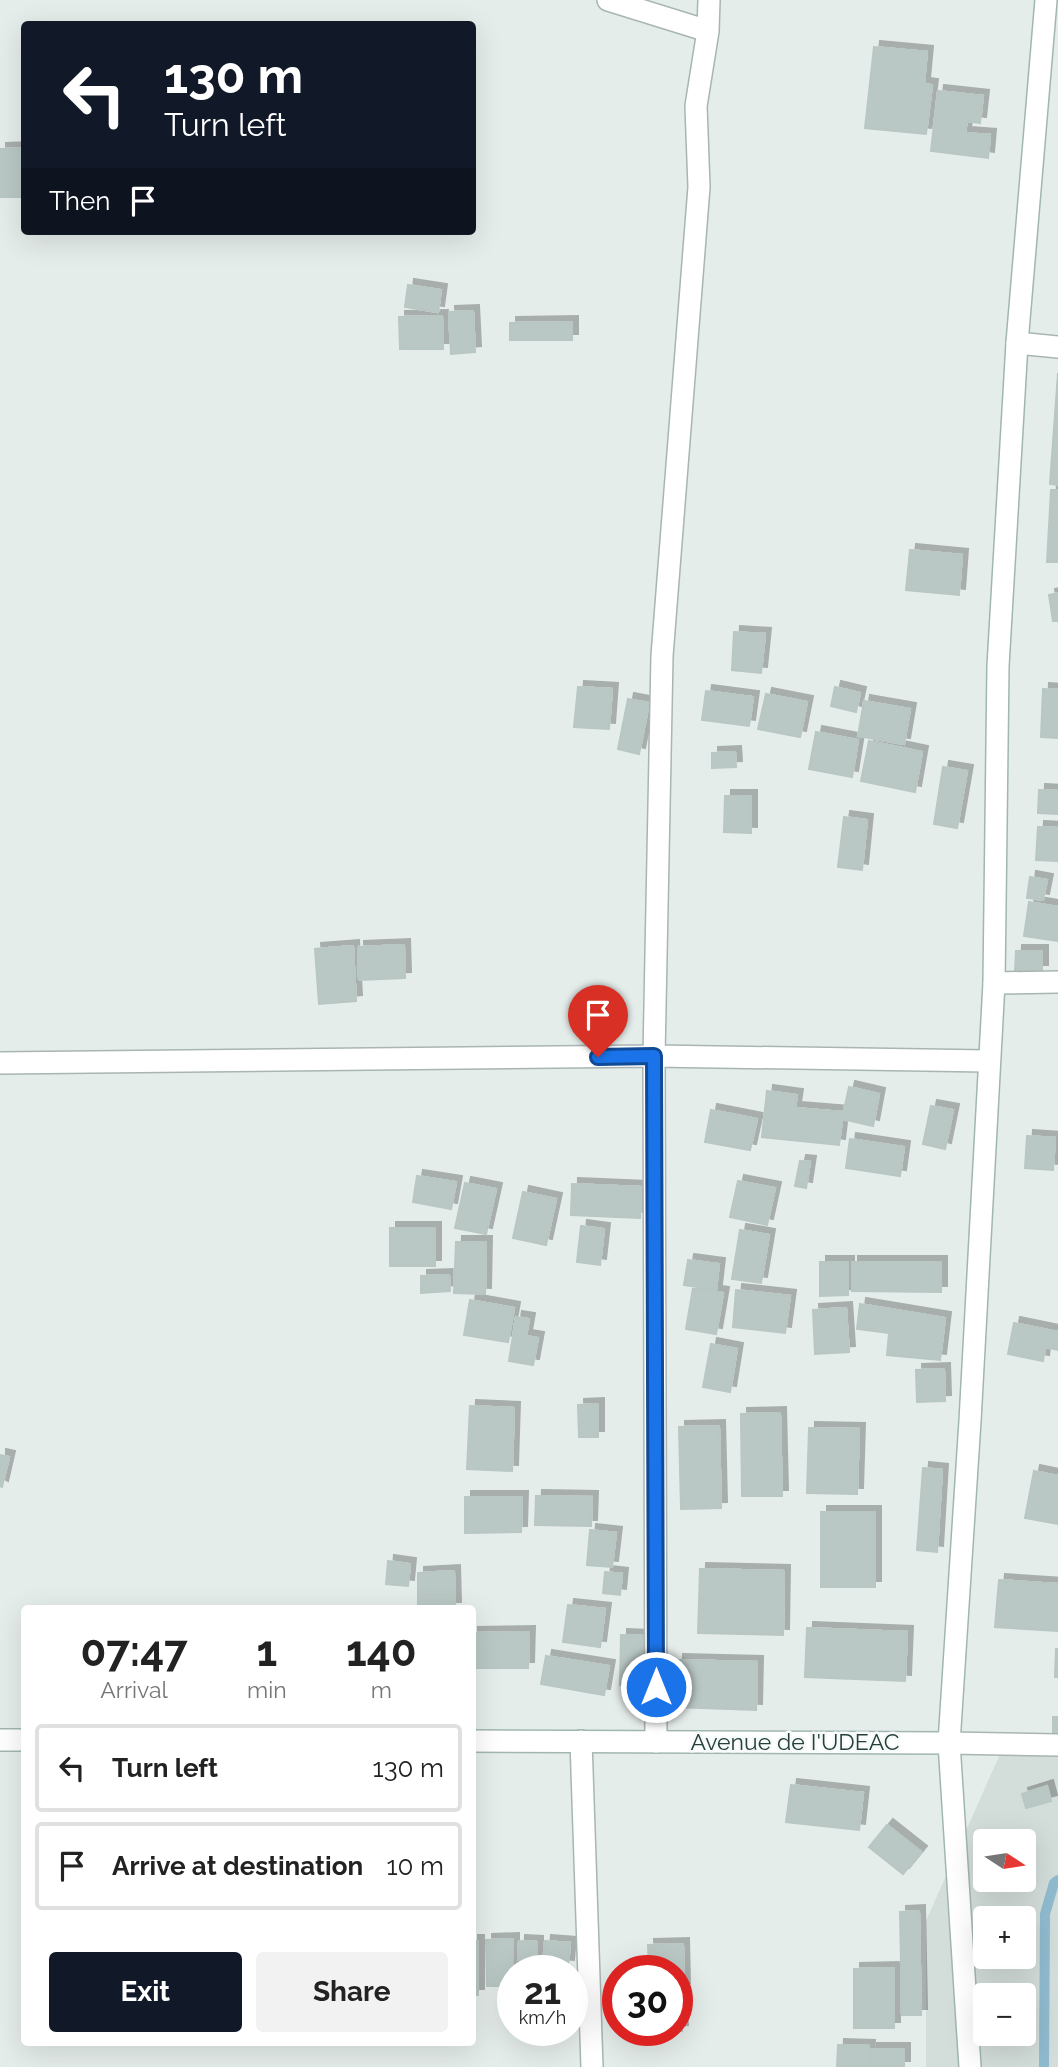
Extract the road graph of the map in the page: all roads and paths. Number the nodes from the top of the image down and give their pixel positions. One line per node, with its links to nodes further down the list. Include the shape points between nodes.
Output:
1 (608, 0): 4 (street)
2 (709, 0): 4 (street)
3 (1046, 0): 5 (street)
4 (708, 31): 9 (street, via 695,106 699,187 662,656)
5 (1017, 343): 6 (street); 8 (street, via 998,666)
6 (1058, 347)
7 (1058, 982): 8 (street)
8 (993, 983): 10 (street)
9 (654, 1056): 10 (street); 11 (street); 16 (street)
10 (988, 1061): 17 (street, via 971,1421)
11 (0, 1063)
12 (0, 1740): 13 (street)
13 (21, 1740)
14 (476, 1741): 15 (street, Avenue de I'UDEAC)
15 (581, 1741): 16 (street, Avenue de I'UDEAC); 19 (street)
16 (656, 1742): 17 (street, Avenue de I'UDEAC)
17 (949, 1743): 18 (street, Avenue de I'UDEAC); 20 (street)
18 (1058, 1745)
19 (592, 2067)
20 (970, 2067)

